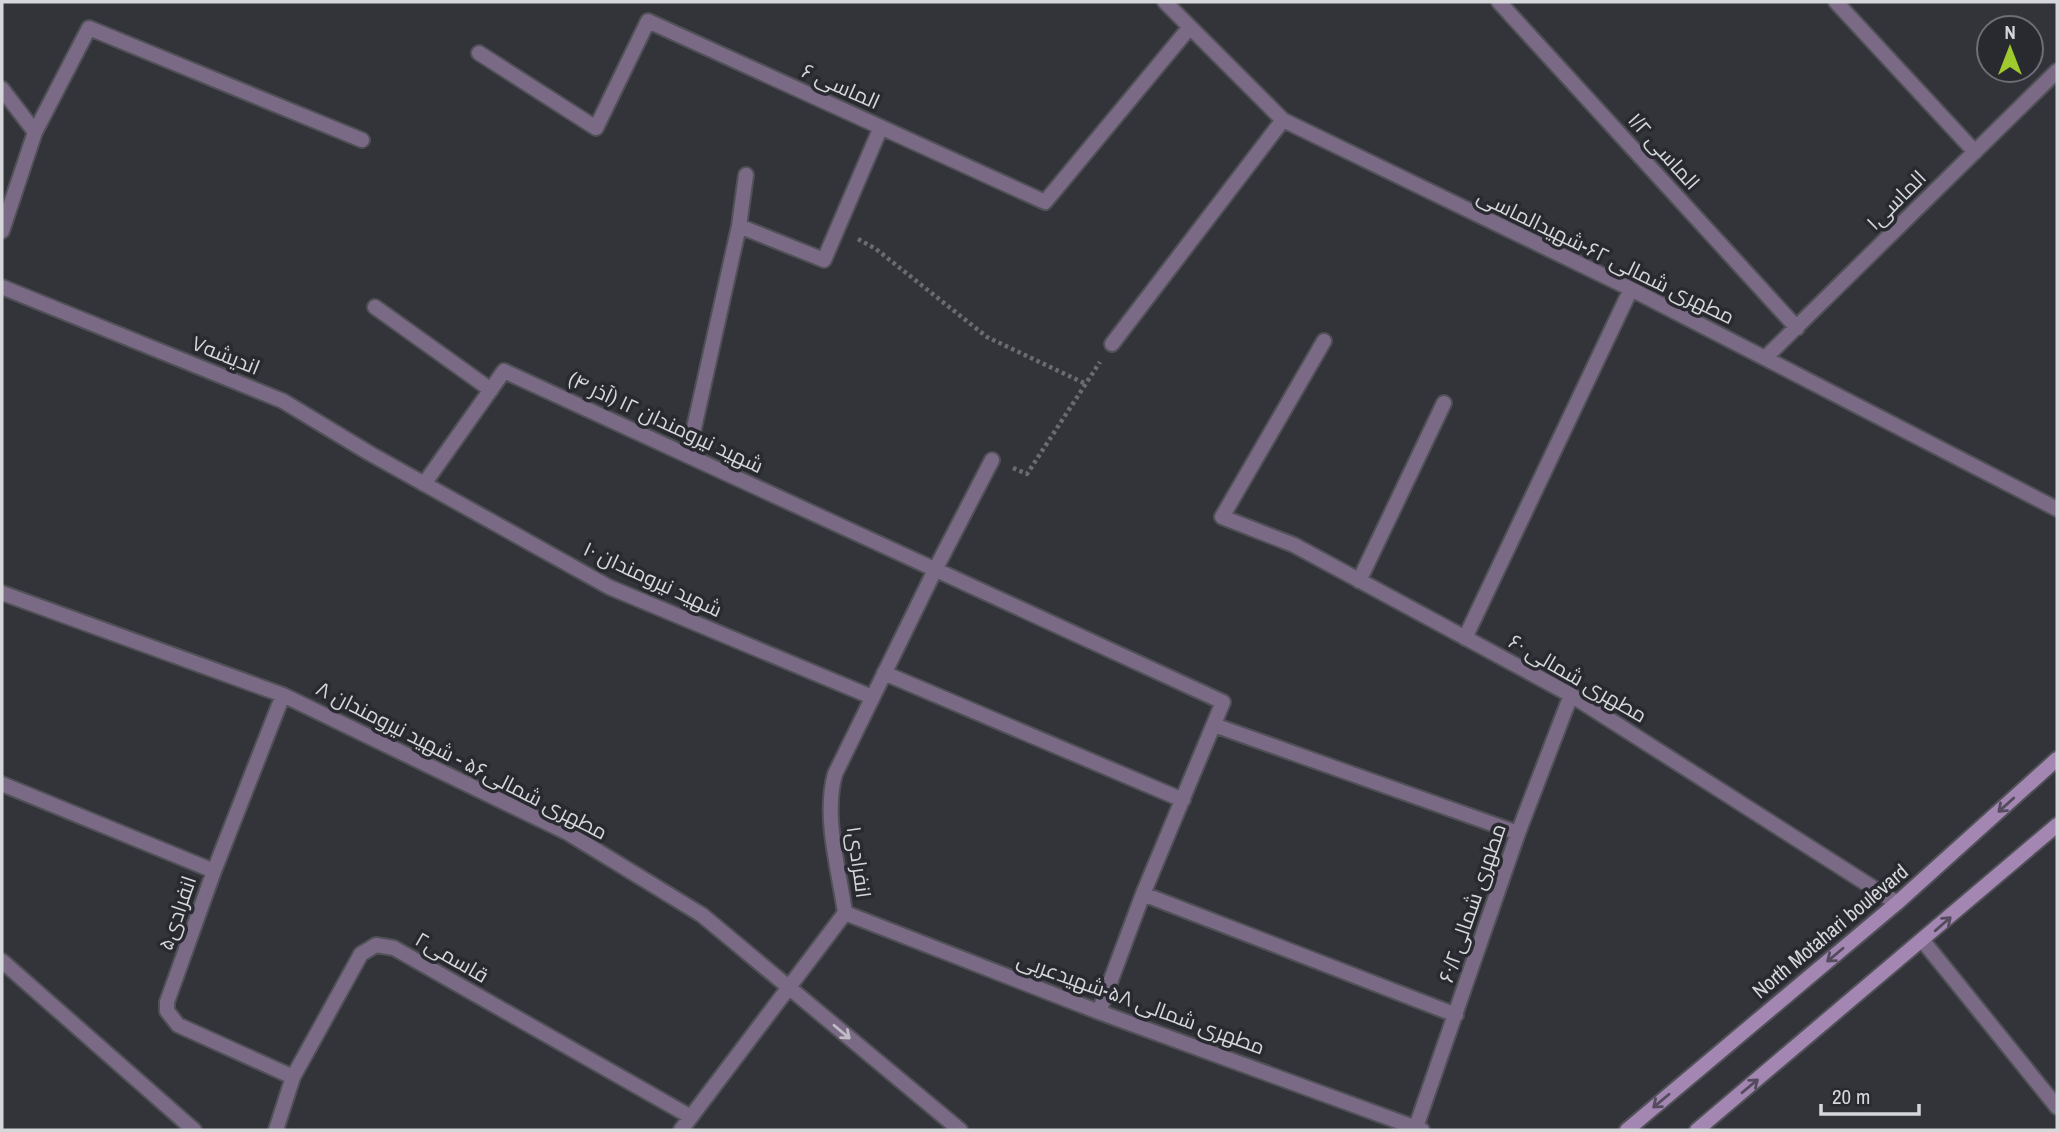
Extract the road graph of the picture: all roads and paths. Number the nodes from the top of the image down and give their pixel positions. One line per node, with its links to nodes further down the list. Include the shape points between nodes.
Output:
1 (1165, 2): 4 (street, مطهری شمالی ۶۲-شهیدالماسی)
2 (1499, 2): 20 (street, الماسی ۱/۲)
3 (1836, 2): 12 (street)
4 (1191, 27): 8 (street, مطهری شمالی ۶۲-شهیدالماسی); 9 (street, الماسی ۶, via 1045,202)
5 (479, 53): 9 (street, الماسی ۶, via 596,128 648,21)
6 (2057, 71): 12 (street, الماسی۱)
7 (2, 89): 10 (street)
8 (1283, 120): 18 (street, مطهری شمالی ۶۲-شهیدالماسی); 22 (street)
9 (881, 127): 15 (street)
10 (35, 132): 11 (street, via 89,27); 16 (street)
11 (362, 140)
12 (1976, 152): 20 (street, الماسی۱)
13 (746, 175): 14 (street)
14 (739, 226): 15 (street, via 824,260); 26 (street)
15 (838, 228): 27 (path, via 876,248 987,337 1086,384 1027,474)
16 (2, 231)
17 (2, 287): 28 (street, اندیشه۷, via 283,401)
18 (1630, 289): 23 (street, مطهری شمالی ۶۲-شهیدالماسی); 33 (street)
19 (375, 307): 24 (street)
20 (1797, 328): 23 (street, الماسی۱)
21 (1324, 341): 31 (street, مطهری شمالی ۶۰, via 1222,517 1294,545)
22 (1112, 344)
23 (1765, 358): 29 (street, مطهری شمالی ۶۲-شهیدالماسی)
24 (491, 390): 26 (street, شهید نیرومندان ۱۲ (آذر ۴), via 504,371); 28 (street, شهید نیرومندان ۱۲ (آذر ۴))
25 (1444, 403): 31 (street)
26 (688, 455): 30 (street, شهید نیرومندان ۱۲ (آذر ۴))
27 (992, 460): 30 (street, انفرادی۱)
28 (424, 484): 37 (street, شهید نیرومندان ۱۰, via 609,587)
29 (2057, 509)
30 (936, 568): 34 (street, انفرادی۱); 38 (street, شهید نیرومندان ۱۲ (آذر ۴), via 1223,702)
31 (1359, 580): 33 (street, مطهری شمالی ۶۰)
32 (2, 593): 35 (street, مطهری شمالی۵۶ - شهید نیرومندان ۸)
33 (1465, 638): 36 (street, مطهری شمالی ۶۰)
34 (884, 673): 37 (street, انفرادی۱); 41 (street)
35 (283, 695): 44 (street, انفرادی۵); 50 (street, مطهری شمالی۵۶ - شهید نیرومندان ۸, via 568,833 702,915)
36 (1571, 695): 43 (street, مطهری شمالی۶۰/۲); 46 (street, مطهری شمالی ۶۰)
37 (872, 697): 47 (street, انفرادی۱, via 831,790)
38 (1214, 725): 41 (street); 43 (street)
39 (2057, 759): 46 (main road, North Motahari boulevard, one-way to 46)
40 (2, 784): 44 (street)
41 (1183, 800): 45 (street)
42 (2057, 825): 48 (main road, one-way to 42)
43 (1518, 833): 52 (street, مطهری شمالی۶۰/۲)
44 (214, 871): 53 (street, انفرادی۵, via 167,1011 178,1025)
45 (1143, 894): 51 (street); 52 (street)
46 (1896, 903): 61 (main road, North Motahari boulevard, one-way to 61)
47 (845, 913): 50 (street, انفرادی۱); 51 (street, مطهری شمالی ۵۸-شهیدعربی)
48 (1923, 941): 54 (street); 62 (main road, one-way to 48)
49 (2, 961): 57 (street)
50 (789, 989): 55 (street, انفرادی۱); 60 (street, مطهری شمالی۵۶ - شهید نیرومندان ۸, one-way to 60)
51 (1099, 1012): 56 (street, مطهری شمالی ۵۸-شهیدعربی)
52 (1456, 1015): 56 (street, مطهری شمالی۶۰/۲)
53 (293, 1077): 55 (street, قاسمی۲, via 361,954 376,945 394,948); 58 (street, قاسمی۲)
54 (2057, 1107)
55 (691, 1117): 59 (street, انفرادی۱)
56 (1418, 1129)
57 (194, 1130)
58 (276, 1130)
59 (681, 1130)
60 (960, 1130)
61 (1626, 1130)
62 (1698, 1130)

